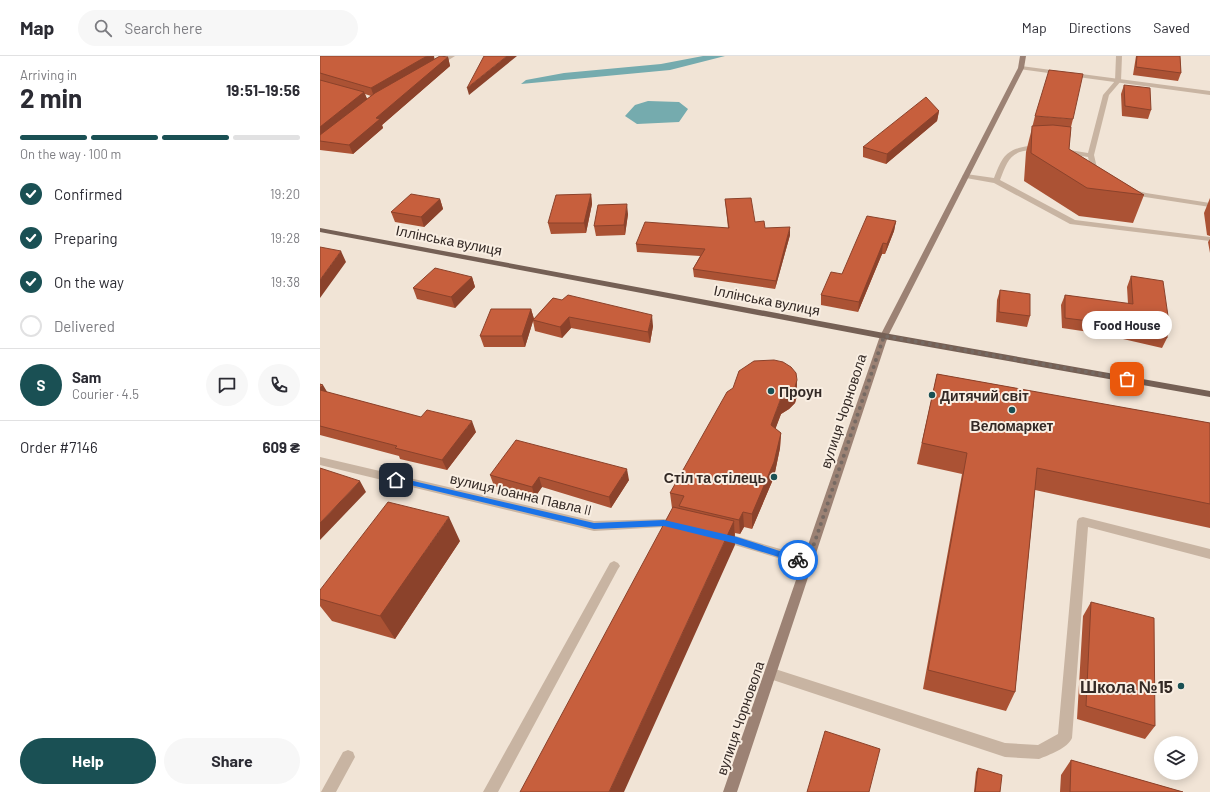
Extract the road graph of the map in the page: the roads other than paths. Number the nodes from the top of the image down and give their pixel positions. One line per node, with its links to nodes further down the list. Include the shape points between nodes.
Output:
1 (452, 56): 4 (street)
2 (1023, 56): 5 (main road, вулиця Чорновола)
3 (1118, 56): 6 (street)
4 (433, 67)
5 (1021, 68): 6 (street); 9 (main road, вулиця Чорновола)
6 (1118, 81): 7 (street); 8 (street, via 1106,95)
7 (1210, 93)
8 (1092, 155): 10 (street, via 1094,169); 11 (street, via 1019,148 1007,157)
9 (966, 176): 11 (street); 16 (main road, вулиця Чорновола)
10 (1104, 177)
11 (996, 181): 15 (street, via 1073,222)
12 (1122, 187): 13 (street, via 1145,195)
13 (1210, 205)
14 (320, 230): 16 (main road, Іллінська вулиця)
15 (1210, 239)
16 (884, 336): 17 (main road, Іллінська вулиця); 22 (main road, вулиця Чорновола)
17 (1210, 394)
18 (320, 461): 19 (street, вулиця Іоанна Павла II, via 594,526 664,523)
19 (686, 528)
20 (708, 533): 22 (street)
21 (1210, 554): 24 (street, via 1082,521 1065,738 1039,752 1005,750)
22 (808, 562): 24 (main road, вулиця Чорновола)
23 (614, 566): 27 (street)
24 (772, 674): 28 (main road, вулиця Чорновола)
25 (348, 756): 26 (street)
26 (328, 792)
27 (490, 792)
28 (730, 792)

